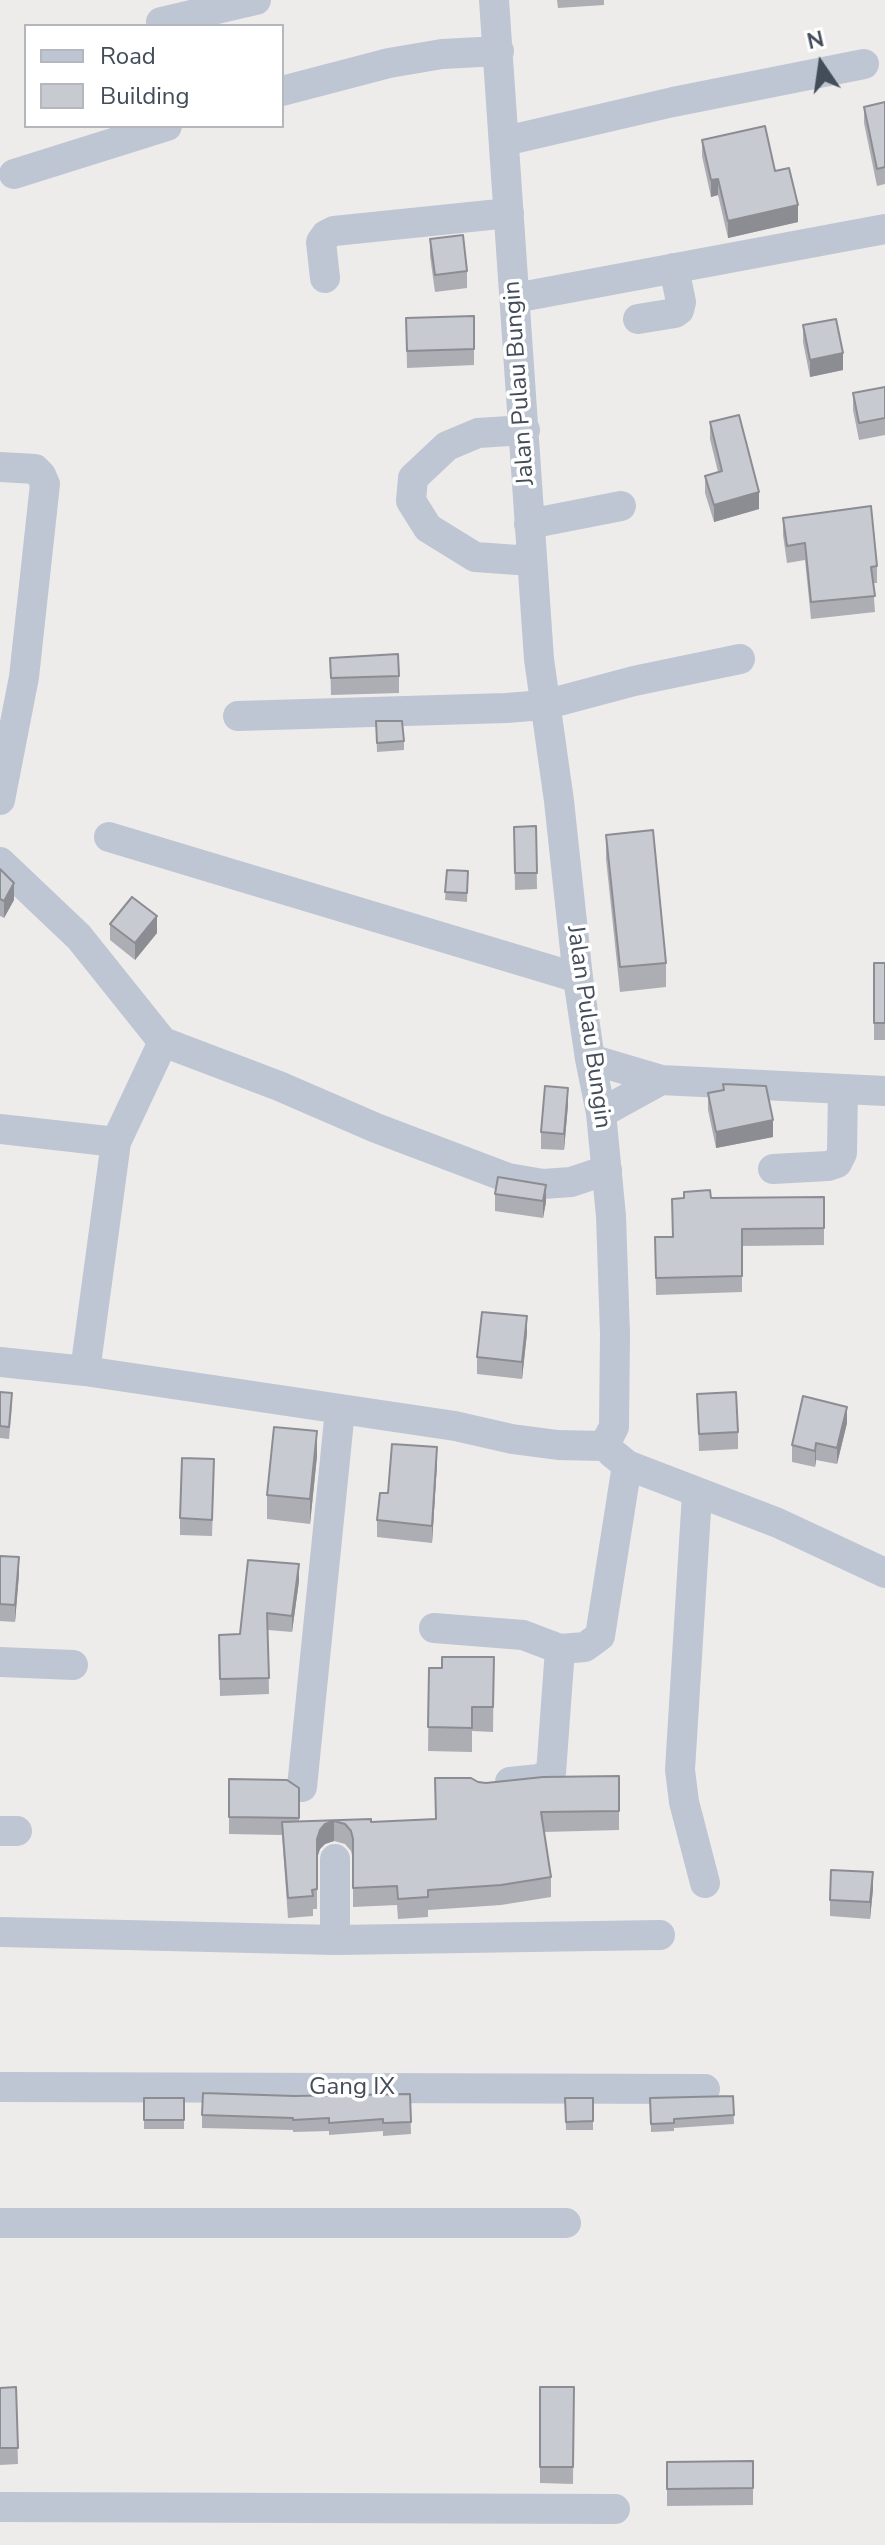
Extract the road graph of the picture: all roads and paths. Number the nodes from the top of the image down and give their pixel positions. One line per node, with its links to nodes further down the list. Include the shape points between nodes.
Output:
1 (256, 0): 3 (street)
2 (494, 0): 4 (street, Jalan Pulau Bungin)
3 (161, 22)
4 (499, 51): 6 (street, via 389,63); 8 (street, Jalan Pulau Bungin)
5 (864, 64): 8 (street)
6 (284, 90)
7 (161, 128): 9 (street)
8 (505, 141): 10 (street, Jalan Pulau Bungin)
9 (14, 174)
10 (509, 213): 13 (street, via 334,231 321,242); 14 (street, Jalan Pulau Bungin)
11 (885, 229): 12 (street)
12 (674, 268): 14 (street); 15 (street, via 679,310)
13 (325, 278)
14 (515, 298): 16 (street, Jalan Pulau Bungin)
15 (638, 319)
16 (525, 430): 19 (street, Jalan Pulau Bungin); 20 (street, via 478,433 447,446 413,478 411,501 428,528 475,557)
17 (0, 467): 24 (street, via 35,469 45,484 24,677)
18 (621, 506): 19 (street)
19 (529, 524): 20 (street, Jalan Pulau Bungin)
20 (532, 561): 22 (street, Jalan Pulau Bungin)
21 (740, 659): 22 (street)
22 (544, 705): 23 (street); 27 (street, Jalan Pulau Bungin)
23 (238, 716)
24 (0, 800)
25 (109, 837): 27 (street)
26 (0, 862): 28 (street, via 79,937)
27 (578, 978): 29 (street, Jalan Pulau Bungin)
28 (163, 1042): 35 (street); 37 (street, via 508,1178 543,1184)
29 (590, 1059): 30 (street); 32 (street, Jalan Pulau Bungin)
30 (661, 1080): 32 (street); 33 (street)
31 (885, 1091): 33 (street)
32 (601, 1113): 37 (street, Jalan Pulau Bungin)
33 (842, 1115): 36 (street, via 837,1163)
34 (0, 1129): 35 (street)
35 (116, 1142): 39 (street)
36 (773, 1169)
37 (607, 1176): 41 (street, Jalan Pulau Bungin, via 615,1395 614,1427)
38 (0, 1362): 39 (street)
39 (85, 1371): 40 (street)
40 (340, 1410): 41 (street, via 512,1439); 50 (street)
41 (604, 1446): 42 (street)
42 (627, 1465): 43 (street); 46 (street, via 600,1636 585,1647)
43 (697, 1494): 44 (street, via 778,1523); 52 (street, via 680,1770)
44 (885, 1573)
45 (434, 1628): 46 (street, via 523,1635)
46 (560, 1649): 49 (street, via 551,1773)
47 (0, 1662): 48 (street)
48 (73, 1665)
49 (484, 1785)
50 (302, 1787)
51 (335, 1859): 55 (street)
52 (705, 1883)
53 (0, 1932): 55 (street)
54 (660, 1935): 55 (street)
55 (335, 1940)
56 (0, 2087): 57 (street, Gang IX)
57 (705, 2089)
58 (0, 2223): 59 (street)
59 (566, 2223)
60 (0, 2507): 61 (street)
61 (615, 2509)

